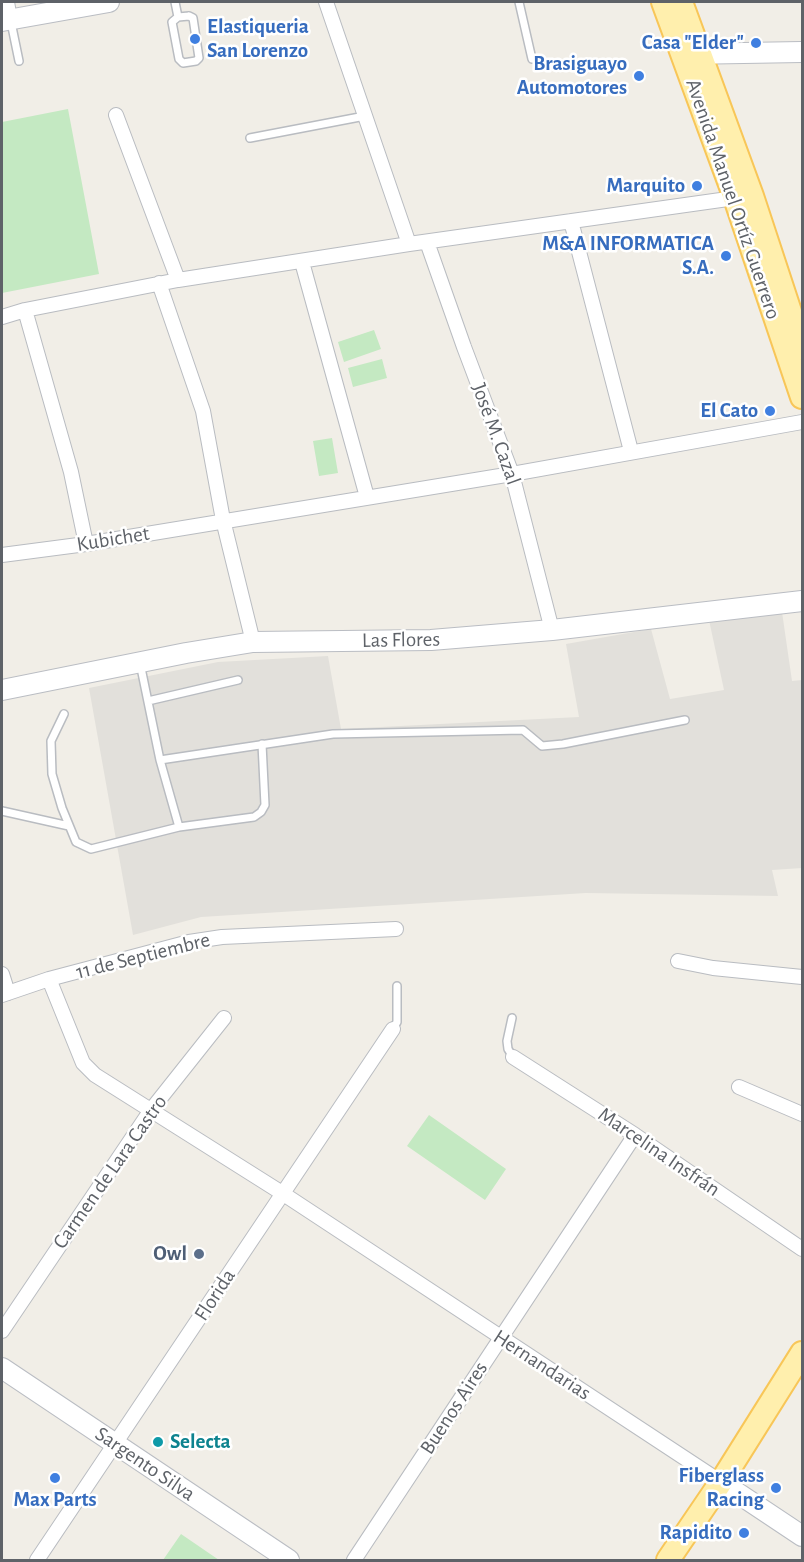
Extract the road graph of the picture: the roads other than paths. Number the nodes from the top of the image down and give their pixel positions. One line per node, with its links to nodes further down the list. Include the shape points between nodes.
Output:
1 (109, 2): 7 (street)
2 (175, 2): 8 (lane)
3 (326, 2): 14 (street)
4 (519, 2): 11 (lane)
5 (663, 2): 10 (main road, Avenida Manuel Ortíz Guerrero)
6 (681, 2): 10 (main road, Avenida Manuel Ortíz Guerrero)
7 (6, 14): 12 (lane)
8 (178, 17): 8 (lane, via 193,18 200,58 196,61 179,60 172,24)
9 (802, 52): 10 (street)
10 (691, 53): 16 (main road, Avenida Manuel Ortíz Guerrero)
11 (532, 59)
12 (19, 61)
13 (116, 115): 21 (street)
14 (366, 115): 15 (lane); 19 (street)
15 (250, 138)
16 (743, 197): 17 (street); 25 (main road, Avenida Manuel Ortíz Guerrero); 26 (main road, Avenida Manuel Ortíz Guerrero)
17 (571, 221): 18 (street); 28 (street)
18 (427, 242): 19 (street); 29 (street, José M. Cazal)
19 (409, 244): 20 (street)
20 (302, 262): 21 (street); 30 (street)
21 (178, 280): 22 (street)
22 (159, 283): 23 (street); 31 (street, via 203,411)
23 (24, 310): 24 (street); 32 (street, via 71,472)
24 (2, 317)
25 (802, 348)
26 (802, 397)
27 (802, 422): 28 (street, Kubichet)
28 (630, 451): 29 (street, Kubichet)
29 (512, 474): 30 (street, Kubichet); 35 (street, José M. Cazal)
30 (367, 497): 31 (street, Kubichet)
31 (223, 520): 32 (street, Kubichet); 36 (street)
32 (86, 543): 33 (street, Kubichet)
33 (2, 555)
34 (802, 601): 35 (street, Las Flores)
35 (552, 630): 36 (street, Las Flores, via 431,640)
36 (253, 642): 37 (street, Las Flores)
37 (140, 663): 39 (street, Las Flores); 40 (lane)
38 (238, 680): 40 (lane)
39 (2, 690)
40 (148, 701): 44 (lane)
41 (64, 714): 46 (lane, via 51,741 52,774)
42 (685, 720): 43 (lane, via 542,746 523,730 333,734)
43 (262, 744): 44 (lane); 47 (lane, via 265,805 261,812 254,817)
44 (160, 760): 47 (lane)
45 (2, 811): 46 (lane)
46 (69, 826): 47 (lane, via 76,842 91,849)
47 (179, 827)
48 (396, 929): 52 (street, 11 de Septiembre, via 200,940)
49 (678, 961): 51 (street)
50 (2, 975): 54 (street)
51 (802, 976)
52 (50, 979): 54 (street, 11 de Septiembre); 60 (street, Hernandarias, via 83,1063 95,1075)
53 (397, 986): 57 (lane, via 397,1022)
54 (5, 994)
55 (224, 1018): 60 (street, Carmen de Lara Castro)
56 (512, 1018): 58 (lane, via 507,1041)
57 (393, 1029): 63 (street, Florida)
58 (513, 1057): 62 (street, Marcelina Insfrán)
59 (739, 1087): 61 (street)
60 (151, 1110): 63 (street, Hernandarias); 65 (street, Carmen de Lara Castro)
61 (802, 1114)
62 (635, 1135): 64 (street, Marcelina Insfrán); 66 (street, Buenos Aires)
63 (282, 1193): 66 (street, Hernandarias); 69 (street, Florida)
64 (802, 1249)
65 (2, 1331)
66 (500, 1338): 70 (street, Hernandarias); 74 (street, Buenos Aires)
67 (802, 1353): 70 (main road)
68 (2, 1368): 69 (street, Sargento Silva)
69 (117, 1444): 72 (street, Florida); 73 (street, Sargento Silva)
70 (721, 1482): 71 (street, Hernandarias); 75 (main road)
71 (802, 1536)
72 (37, 1560)
73 (289, 1560)
74 (354, 1560)
75 (668, 1560)

